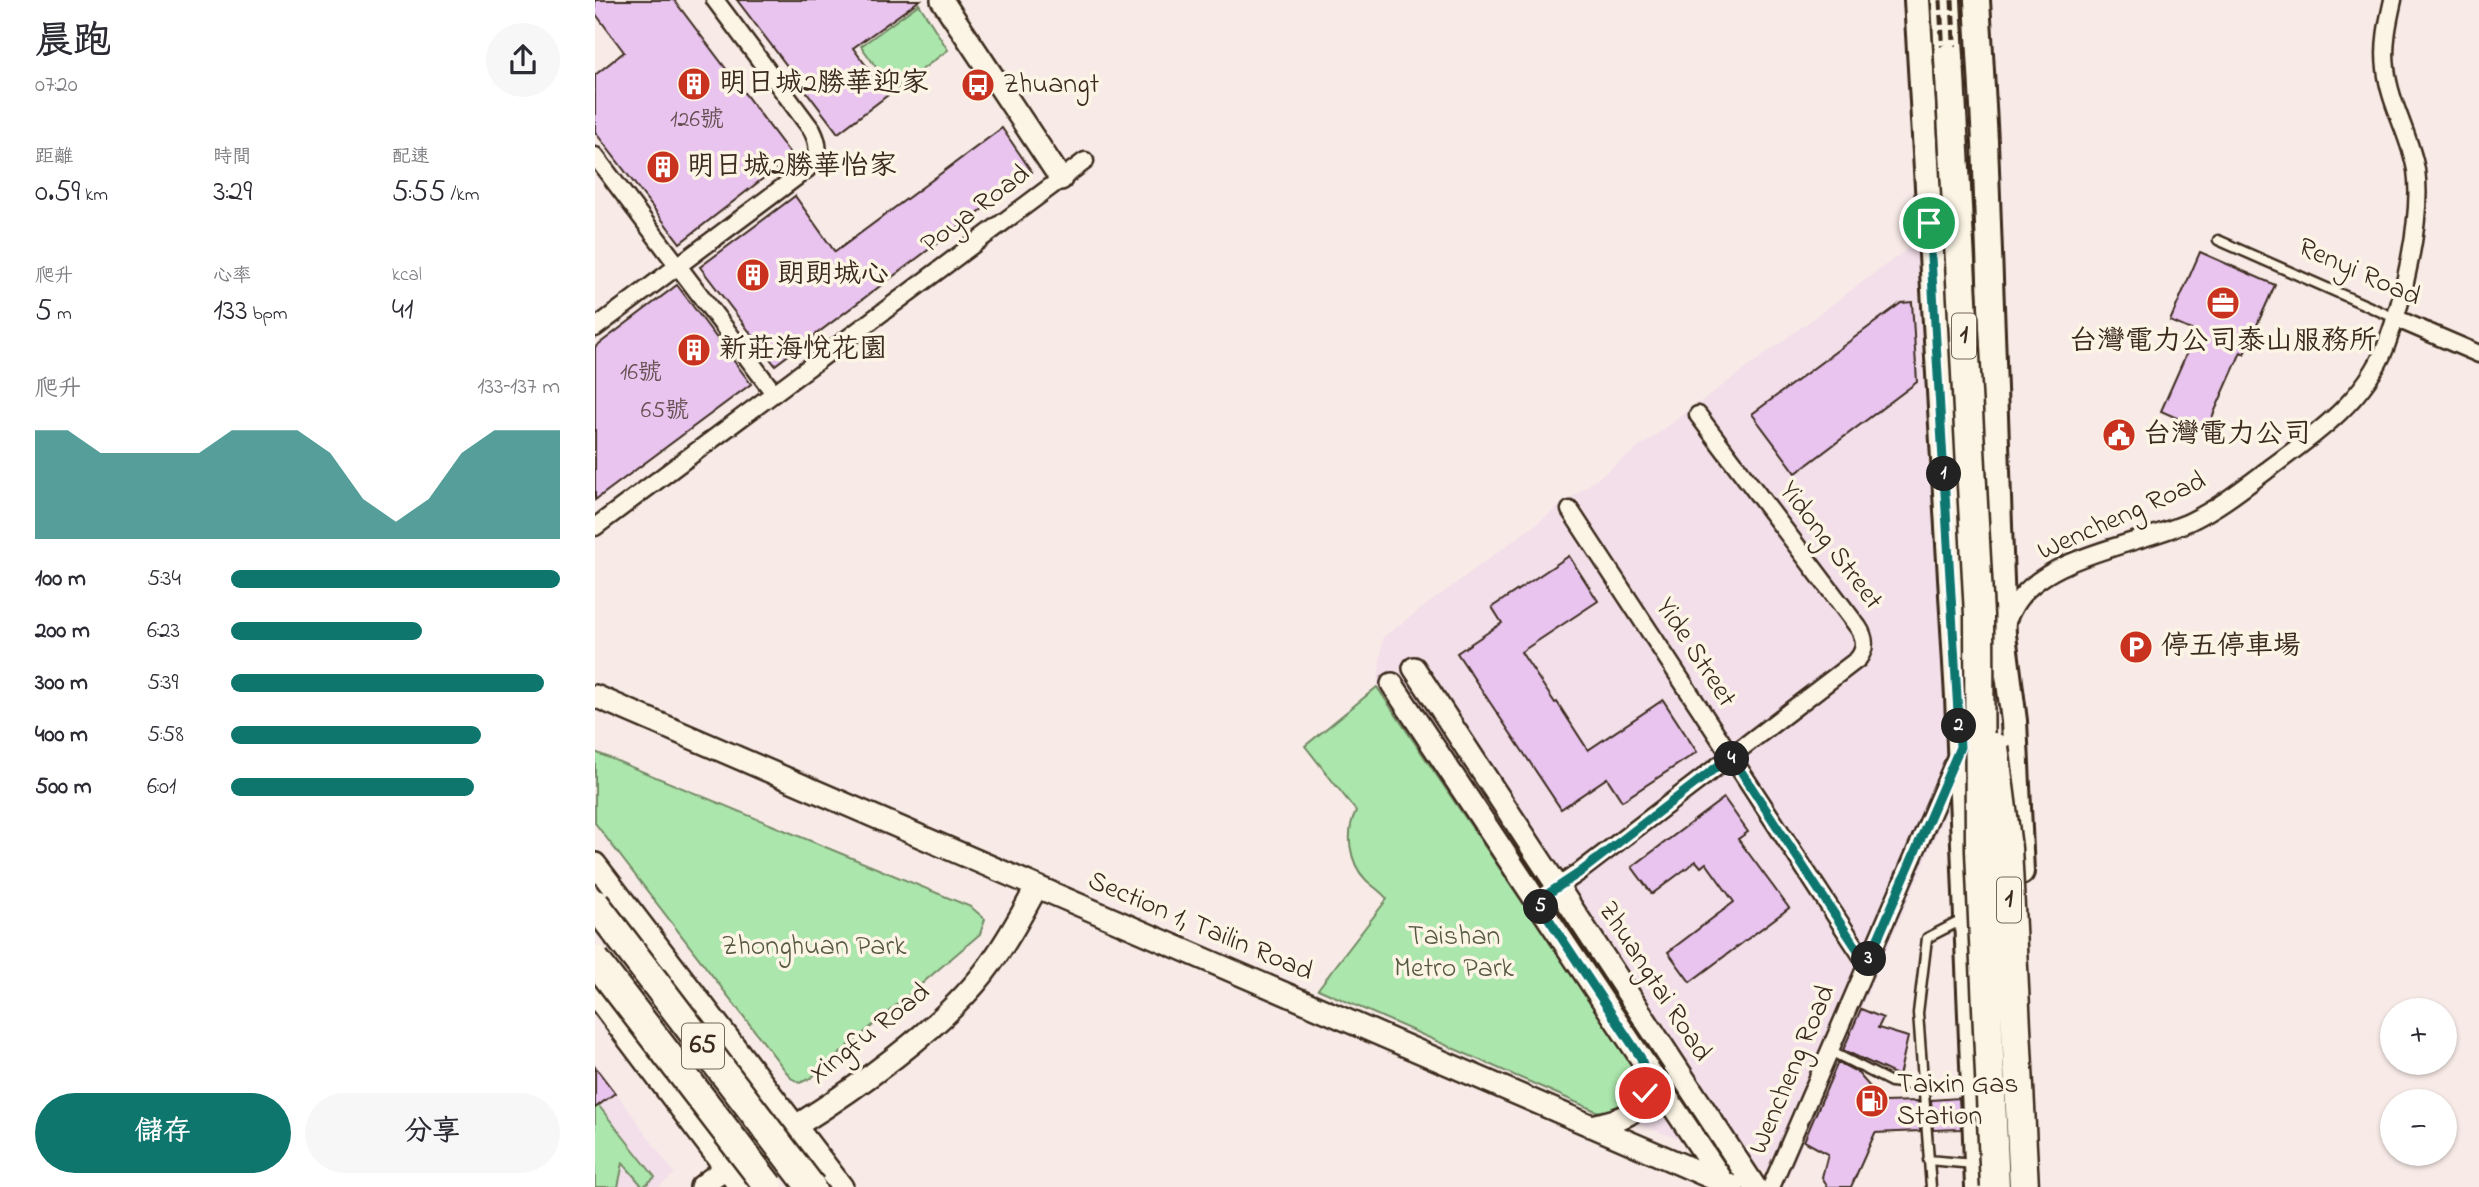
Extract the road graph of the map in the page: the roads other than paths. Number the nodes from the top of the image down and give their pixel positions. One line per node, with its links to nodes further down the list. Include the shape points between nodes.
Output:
1 (715, 0): 13 (street, via 812,130 818,153 807,169)
2 (942, 0): 9 (street)
3 (1917, 0): 10 (main road, 1)
4 (1946, 0): 21 (highway, 1, bridge)
5 (1977, 0): 11 (main road, 1)
6 (2393, 0): 14 (street, Wencheng Road, via 2386,31 2386,70 2410,142 2418,194)
7 (595, 156): 13 (street)
8 (1085, 161): 9 (street, Poya Road)
9 (1061, 179): 17 (street, Poya Road)
10 (1927, 187): 11 (main road, via 1938,215 1949,222 1963,219); 26 (main road, 1)
11 (1986, 198): 22 (main road, 1)
12 (2218, 240): 14 (lane, Renyi Road)
13 (678, 266): 15 (street); 17 (street)
14 (2395, 318): 16 (street, Renyi Road); 22 (street, Wencheng Road, via 2385,349 2360,389 2321,430 2236,494 2191,521 2045,576 2019,599)
15 (595, 328)
16 (2479, 354)
17 (774, 393): 20 (street, Poya Road)
18 (1698, 415): 27 (street, Yidong Street, via 1858,627 1865,644 1858,659)
19 (1570, 510): 27 (street, Yide Street)
20 (595, 527)
21 (1979, 615): 55 (highway, 1, bridge, via 1979,851); 56 (highway, 1, bridge, via 2007,848)
22 (2003, 635): 26 (street, Wencheng Road); 37 (main road, 1, via 2014,721)
23 (1414, 668): 24 (lane); 29 (street, Zhuangtai Road)
24 (1392, 684): 31 (street, Zhuangtai Road)
25 (595, 696): 30 (street, Section 1, Tailin Road)
26 (1960, 747): 33 (main road, 1); 35 (street, Wencheng Road)
27 (1731, 756): 29 (street, Yidong Street); 35 (street, Yide Street)
28 (595, 864): 42 (street)
29 (1558, 887): 31 (street, Yidong Street); 52 (street, Zhuangtai Road)
30 (1036, 888): 42 (street, Xingfu Road, via 981,976 903,1049); 43 (street, Section 1, Tailin Road)
31 (1537, 901): 40 (street, Zhuangtai Road)
32 (595, 904): 50 (highway, 65, bridge)
33 (1967, 918): 38 (main road, 1); 41 (lane, via 1927,938 1918,1013)
34 (595, 960): 49 (highway, 65, bridge)
35 (1867, 964): 39 (street, Wencheng Road)
36 (595, 995): 46 (street)
37 (2028, 996): 38 (main road, via 2017,982 1999,978); 57 (main road, 1)
38 (1970, 997): 45 (main road, 1)
39 (1830, 1051): 41 (lane, via 1891,1082); 53 (street, Wencheng Road)
40 (1641, 1058): 43 (street, via 1647,1078 1635,1111 1621,1120); 47 (street, Zhuangtai Road)
41 (1923, 1086): 44 (lane)
42 (796, 1126): 46 (street, Xingfu Road); 51 (street)
43 (1591, 1126): 47 (street, Section 1, Tailin Road)
44 (1929, 1160): 45 (lane); 54 (lane)
45 (1977, 1175)
46 (712, 1181): 48 (street)
47 (1728, 1186)
48 (740, 1187)
49 (769, 1187)
50 (811, 1187)
51 (842, 1187)
52 (1755, 1187)
53 (1771, 1187)
54 (1931, 1187)
55 (1995, 1187)
56 (2024, 1187)
57 (2037, 1187)

